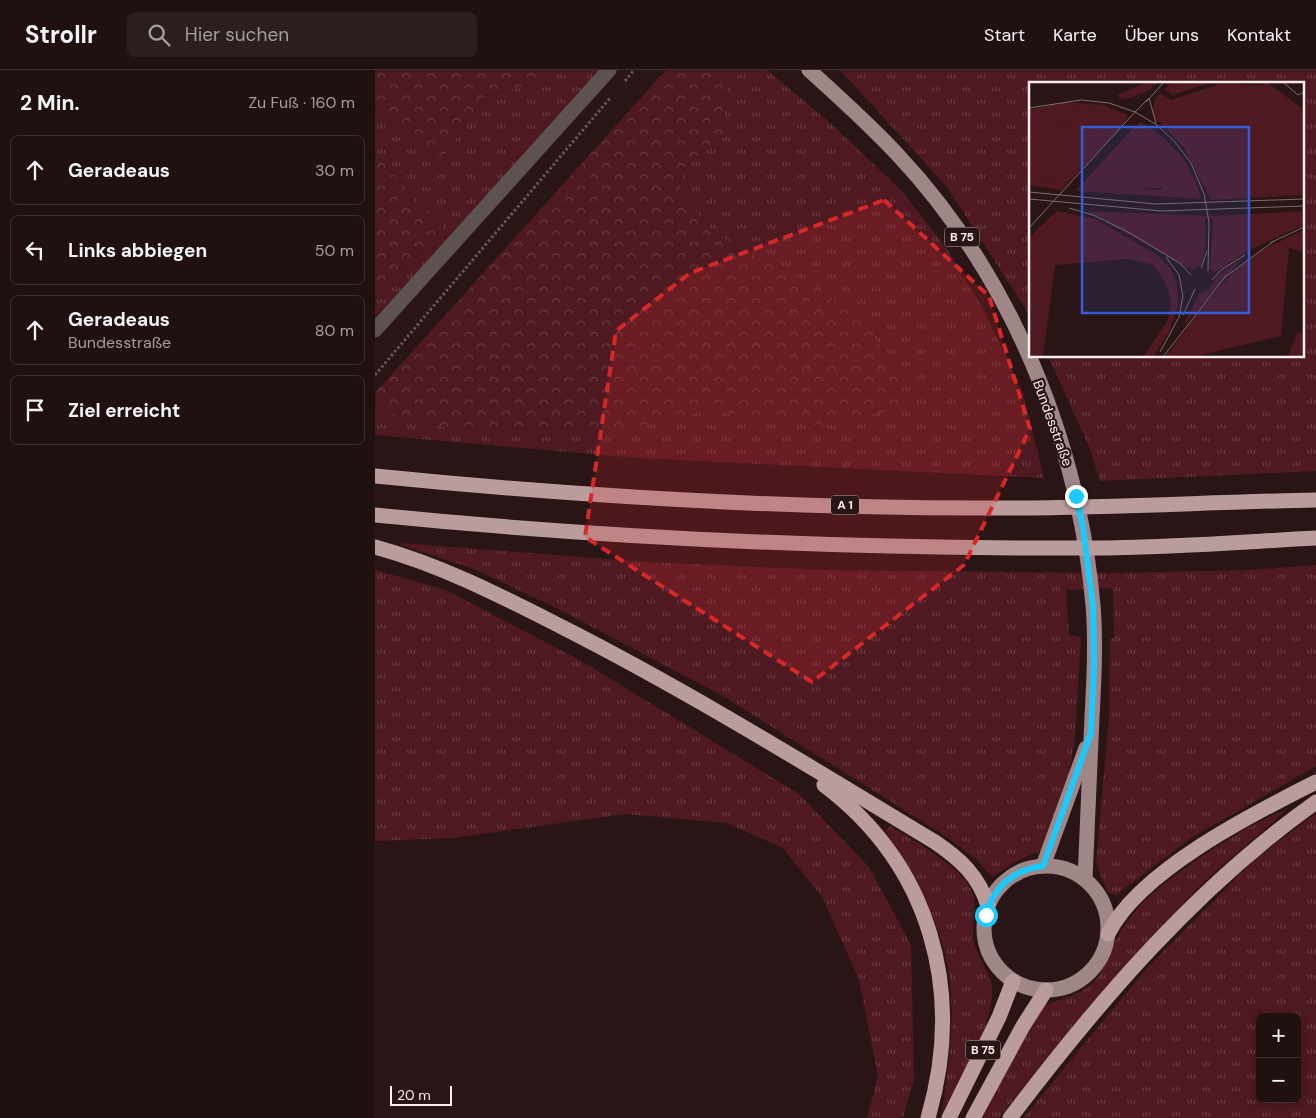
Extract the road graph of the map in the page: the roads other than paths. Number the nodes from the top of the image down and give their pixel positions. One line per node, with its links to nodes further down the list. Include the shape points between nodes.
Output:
1 (609, 70): 3 (street)
2 (809, 70): 9 (main road, Bundesstraße / B 75, via 898,155 988,275 1015,326 1065,450 1083,527 1093,607)
3 (375, 330)
4 (375, 476): 5 (highway, A 1, via 621,497 791,504 1004,508)
5 (1316, 500)
6 (375, 515): 7 (highway, via 573,533 823,545 1095,548)
7 (1316, 538)
8 (375, 547): 10 (highway, via 437,567 492,592 643,668)
9 (1091, 733): 13 (main road, B 75); 14 (main road, B 75)
10 (761, 737): 15 (highway, via 956,857 974,875); 19 (highway, via 841,797 878,834 891,850 919,905 931,936 943,991 941,1056)
11 (1316, 782): 16 (highway, via 1243,820 1159,876 1129,903)
12 (1316, 802): 22 (highway, via 1231,870 1182,917 1103,1003)
13 (1043, 866): 14 (main road, via 1065,869); 15 (main road, via 1010,877)
14 (1085, 879): 16 (main road, via 1102,900)
15 (988, 906): 17 (main road, via 984,924 986,943 999,968)
16 (1108, 934): 18 (main road, via 1105,950 1091,971 1071,985)
17 (1013, 980): 18 (main road); 20 (highway, B 75, via 999,1017)
18 (1046, 990): 21 (highway, B 75)
19 (928, 1118)
20 (949, 1118)
21 (973, 1118)
22 (1010, 1118)

